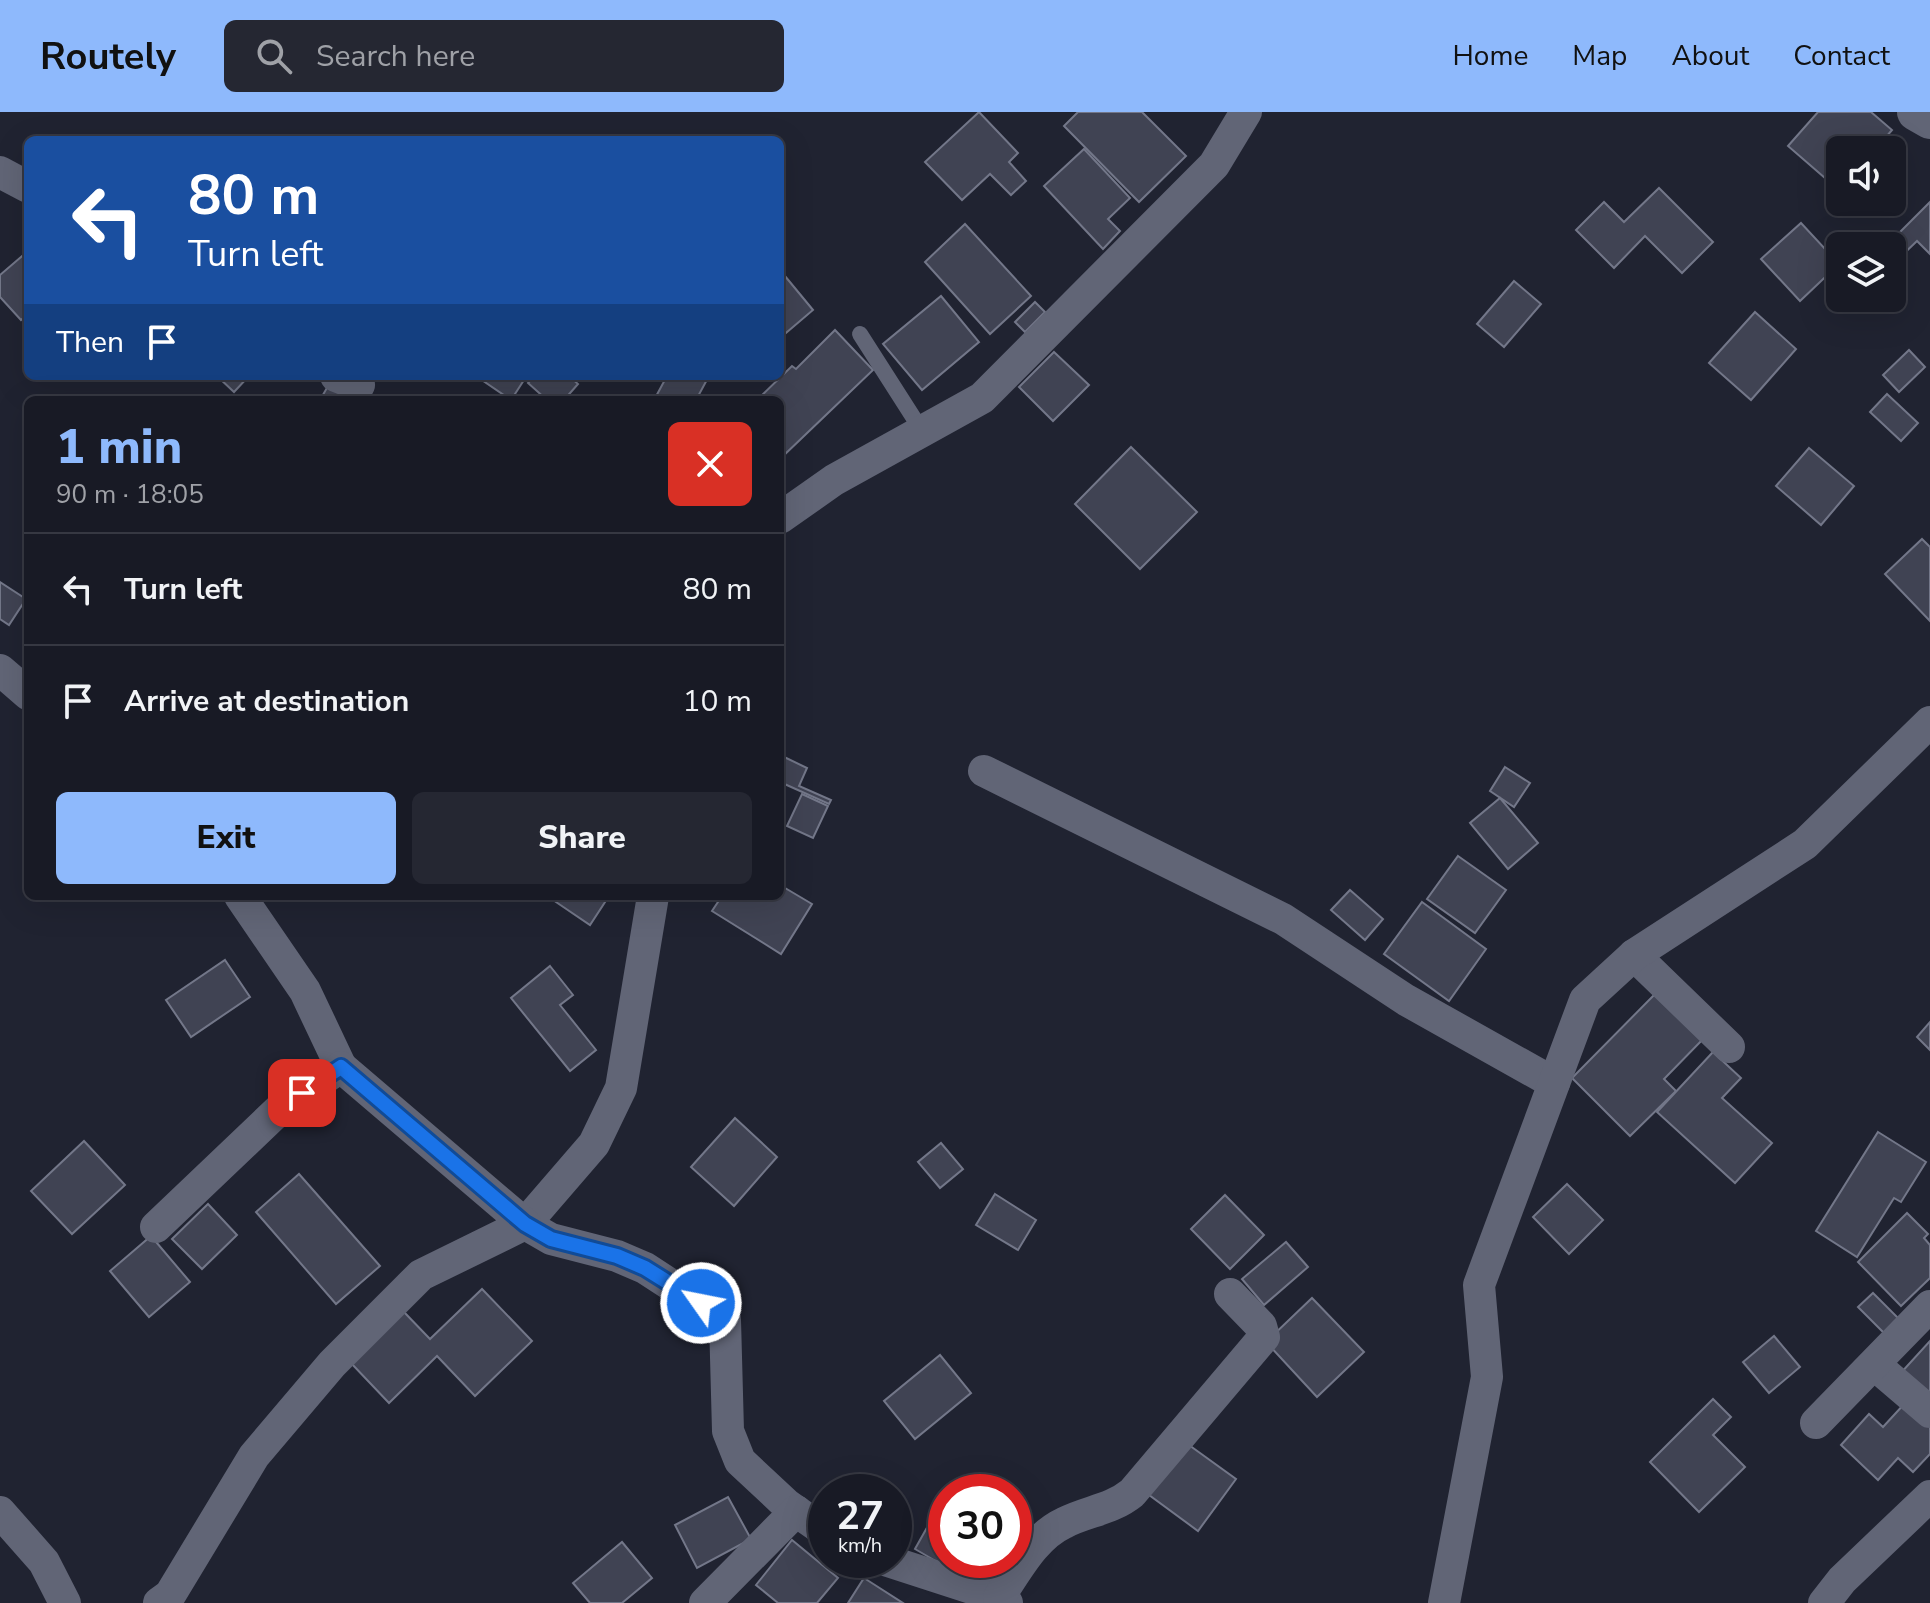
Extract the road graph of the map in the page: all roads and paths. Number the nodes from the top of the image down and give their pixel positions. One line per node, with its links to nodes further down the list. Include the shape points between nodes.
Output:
1 (1246, 112): 7 (street, via 1214,165 982,398)
2 (1916, 112): 3 (street)
3 (1930, 120)
4 (0, 172): 5 (street)
5 (24, 185)
6 (860, 334): 7 (lane)
7 (922, 431): 8 (street)
8 (784, 515)
9 (0, 670): 10 (street)
10 (24, 691)
11 (1930, 722): 15 (street, via 1805,844)
12 (984, 771): 18 (street, via 1283,919 1406,1000)
13 (243, 900): 17 (street, via 305,991)
14 (652, 900): 19 (street, via 621,1088 594,1144)
15 (1634, 955): 16 (street); 18 (street, via 1585,1000)
16 (1729, 1047)
17 (341, 1067): 19 (street); 20 (street, via 283,1106)
18 (1554, 1083): 35 (street, via 1479,1285 1487,1377)
19 (525, 1224): 27 (street, via 551,1239 645,1268 725,1320 728,1431 740,1461); 33 (street, via 421,1275 332,1364 254,1456 170,1595)
20 (156, 1227)
21 (1230, 1294): 31 (street, via 1261,1326 1264,1337 1132,1493 1063,1523 1036,1543)
22 (1930, 1306): 23 (street)
23 (1875, 1365): 24 (street); 25 (street)
24 (1930, 1412)
25 (1816, 1423)
26 (1930, 1496): 36 (street)
27 (796, 1511): 29 (street); 34 (street)
28 (0, 1512): 32 (street, via 44,1562)
29 (808, 1519)
30 (912, 1569): 31 (street)
31 (1003, 1600)
32 (65, 1603)
33 (159, 1603)
34 (705, 1603)
35 (1444, 1603)
36 (1824, 1603)

